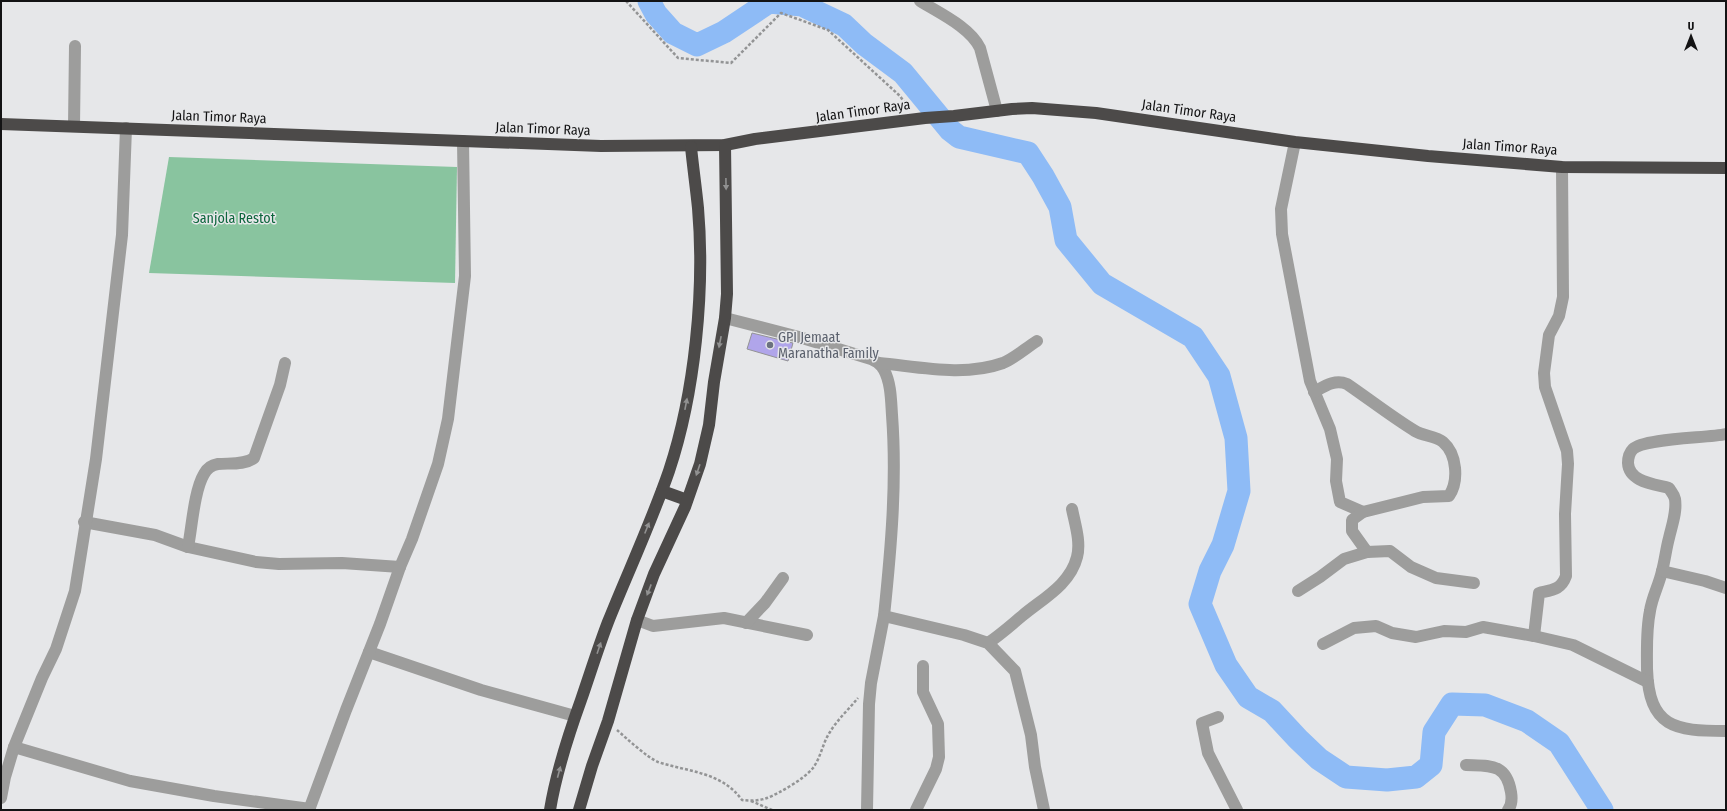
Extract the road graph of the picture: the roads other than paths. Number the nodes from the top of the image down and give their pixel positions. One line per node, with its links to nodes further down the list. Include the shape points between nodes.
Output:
1 (920, 1): 3 (street, via 975,38)
2 (75, 46): 5 (street)
3 (997, 111): 8 (highway, Jalan Timor Raya, via 1032,108 1096,113); 9 (highway, Jalan Timor Raya, via 921,118)
4 (1, 124): 5 (highway, Jalan Timor Raya)
5 (74, 126): 6 (highway, Jalan Timor Raya)
6 (126, 128): 7 (highway, Jalan Timor Raya); 23 (street, via 122,235 96,459)
7 (463, 141): 10 (highway, Jalan Timor Raya); 26 (street, via 465,276 448,419 438,464)
8 (1295, 142): 11 (highway, Jalan Timor Raya); 17 (street, via 1281,208 1282,234)
9 (725, 145): 10 (highway, Jalan Timor Raya); 13 (highway, one-way to 13)
10 (691, 146): 19 (highway, one-way to 10, via 678,440 696,334 700,236)
11 (1562, 167): 12 (highway, Jalan Timor Raya); 36 (street, via 1563,297 1559,316 1549,335 1544,373 1545,387 1567,451 1566,576 1559,587 1538,593)
12 (1726, 168)
13 (725, 318): 16 (street, via 799,337); 20 (highway, one-way to 20, via 709,425 700,464)
14 (1037, 341): 16 (street, via 1005,362 980,369 948,370)
15 (285, 363): 24 (street, via 280,385 254,458 250,461 213,465 203,474)
16 (879, 363): 32 (street, via 885,371 890,388 895,449)
17 (1314, 392): 22 (street, via 1330,429 1337,459 1336,481 1340,502); 22 (street, via 1331,383 1347,384 1416,432 1443,441 1451,452 1455,472 1453,490 1449,496 1423,497)
18 (1726, 434): 27 (street, via 1646,443 1633,448 1628,456 1628,467 1632,476 1669,488 1675,499 1674,520)
19 (662, 491): 20 (highway); 42 (highway, one-way to 19, via 608,623)
20 (687, 500): 33 (highway, one-way to 33)
21 (1072, 508): 37 (street, via 1078,540 1078,556 1074,568 1055,591)
22 (1363, 512): 25 (street, via 1352,520 1352,531)
23 (84, 522): 24 (street, via 155,535); 45 (street, via 75,591 64,627)
24 (188, 547): 26 (street, via 256,562)
25 (1366, 552): 29 (street, via 1390,551 1411,567 1436,578); 31 (street, via 1344,559)
26 (400, 567): 39 (street)
27 (1662, 571): 30 (street); 41 (street, via 1649,613)
28 (783, 578): 34 (street, via 765,604)
29 (1474, 583)
30 (1726, 588)
31 (1298, 591)
32 (884, 616): 37 (street, via 950,631); 51 (street, via 871,682 867,726)
33 (637, 620): 34 (street, via 654,626 724,618); 50 (highway, via 608,722)
34 (746, 623): 35 (street)
35 (807, 635)
36 (1534, 636): 38 (street, via 1484,627 1466,632 1444,631 1416,637 1392,633 1376,626 1354,628); 41 (street, via 1573,645)
37 (988, 643): 53 (street, via 1015,671 1031,735)
38 (1323, 644)
39 (369, 652): 42 (street, via 482,690); 48 (street)
40 (923, 666): 52 (street, via 923,692 938,724 939,757 936,769)
41 (1648, 682): 44 (street, via 1655,711 1664,720 1672,725 1692,730)
42 (575, 716): 49 (highway, one-way to 42)
43 (1218, 717): 54 (street, via 1202,723 1208,753)
44 (1726, 731)
45 (14, 747): 47 (street); 48 (street, via 130,781)
46 (1466, 765): 55 (street, via 1491,766 1501,771 1509,780 1512,796)
47 (1, 798)
48 (309, 810)
49 (550, 810)
50 (579, 810)
51 (867, 810)
52 (916, 810)
53 (1044, 810)
54 (1237, 810)
55 (1508, 810)

